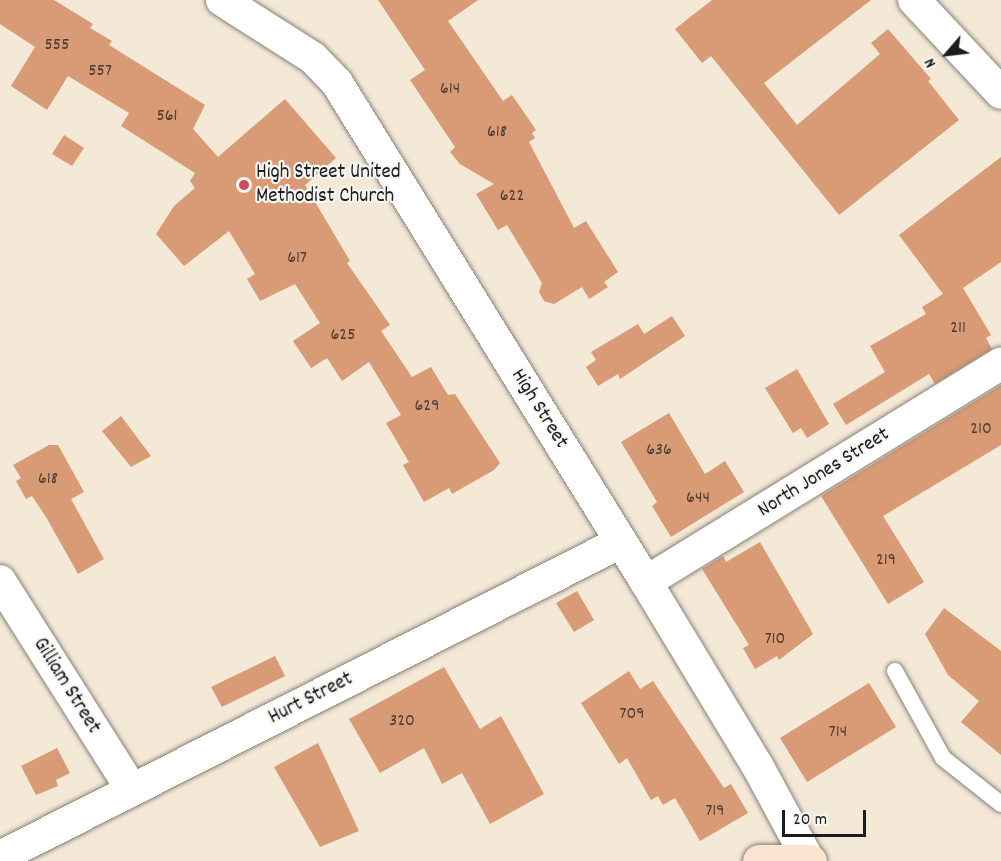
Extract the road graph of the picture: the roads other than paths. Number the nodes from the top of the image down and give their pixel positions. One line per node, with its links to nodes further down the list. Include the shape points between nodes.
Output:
1 (222, 0): 5 (street, High Street, via 313,58 337,83)
2 (914, 0): 3 (street)
3 (1001, 92)
4 (1001, 364): 7 (street, North Jones Street)
5 (621, 542): 7 (street, High Street); 9 (street, Hurt Street)
6 (0, 581): 9 (street, Gilliam Street)
7 (646, 582): 13 (street, High Street, via 757,765)
8 (895, 671): 10 (lane, via 943,758)
9 (132, 790): 11 (street, Hurt Street)
10 (1001, 804)
11 (0, 857)
12 (759, 861): 13 (main road)
13 (809, 861)

